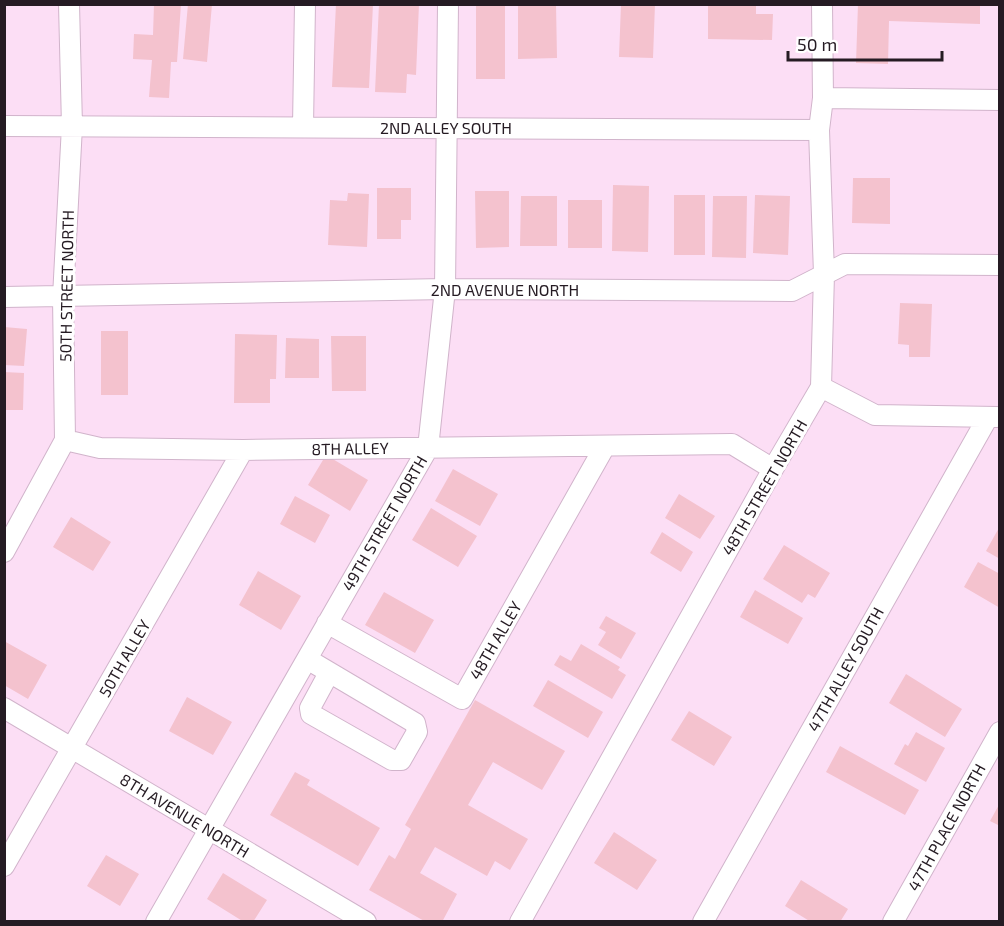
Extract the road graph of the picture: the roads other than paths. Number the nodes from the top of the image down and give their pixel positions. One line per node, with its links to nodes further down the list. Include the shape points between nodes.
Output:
1 (69, 4): 8 (street, 50TH STREET NORTH)
2 (305, 4): 9 (street)
3 (448, 4): 10 (street, 49TH STREET NORTH)
4 (822, 4): 5 (street, 48TH STREET NORTH)
5 (823, 98): 6 (street); 11 (street, 48TH STREET NORTH)
6 (999, 100)
7 (4, 126): 8 (street, 2ND ALLEY SOUTH)
8 (72, 126): 9 (street, 2ND ALLEY SOUTH); 16 (street, 50TH STREET NORTH)
9 (303, 126): 10 (street, 2ND ALLEY SOUTH)
10 (447, 127): 11 (street, 2ND ALLEY SOUTH); 14 (street, 49TH STREET NORTH)
11 (819, 130): 13 (street, 48TH STREET NORTH)
12 (999, 265): 13 (street, 2ND AVENUE NORTH, via 844,264)
13 (824, 274): 14 (street, 2ND AVENUE NORTH, via 792,291); 17 (street, 48TH STREET NORTH)
14 (445, 289): 16 (street, 2ND AVENUE NORTH); 21 (street, 49TH STREET NORTH)
15 (4, 297): 16 (street, 2ND AVENUE NORTH)
16 (63, 297): 19 (street, 50TH STREET NORTH)
17 (821, 387): 18 (street, via 875,415); 23 (street, 48TH STREET NORTH)
18 (994, 417): 37 (street, 47TH ALLEY SOUTH)
19 (65, 440): 22 (street, 8TH ALLEY, via 100,448); 24 (street, 50TH STREET NORTH)
20 (605, 446): 21 (street, 8TH ALLEY); 23 (street, 8TH ALLEY, via 732,444); 25 (street, 48TH ALLEY, via 462,699)
21 (428, 447): 22 (street, 8TH ALLEY); 25 (street, 49TH STREET NORTH)
22 (243, 450): 30 (street, 50TH ALLEY)
23 (773, 469): 36 (street, 48TH STREET NORTH)
24 (4, 552)
25 (327, 623): 26 (street, 49TH STREET NORTH)
26 (307, 659): 27 (street); 31 (street, 49TH STREET NORTH)
27 (329, 673): 27 (street, via 415,723 417,732 401,760 392,760 310,714)
28 (4, 708): 30 (street, 8TH AVENUE NORTH)
29 (999, 732): 38 (street, 47TH PLACE NORTH)
30 (72, 748): 31 (street, 8TH AVENUE NORTH); 32 (street, 50TH ALLEY)
31 (210, 829): 33 (street, 8TH AVENUE NORTH); 34 (street, 49TH STREET NORTH)
32 (4, 866)
33 (338, 914): 35 (street, 8TH AVENUE NORTH)
34 (156, 921)
35 (366, 921)
36 (520, 921)
37 (703, 921)
38 (893, 921)

